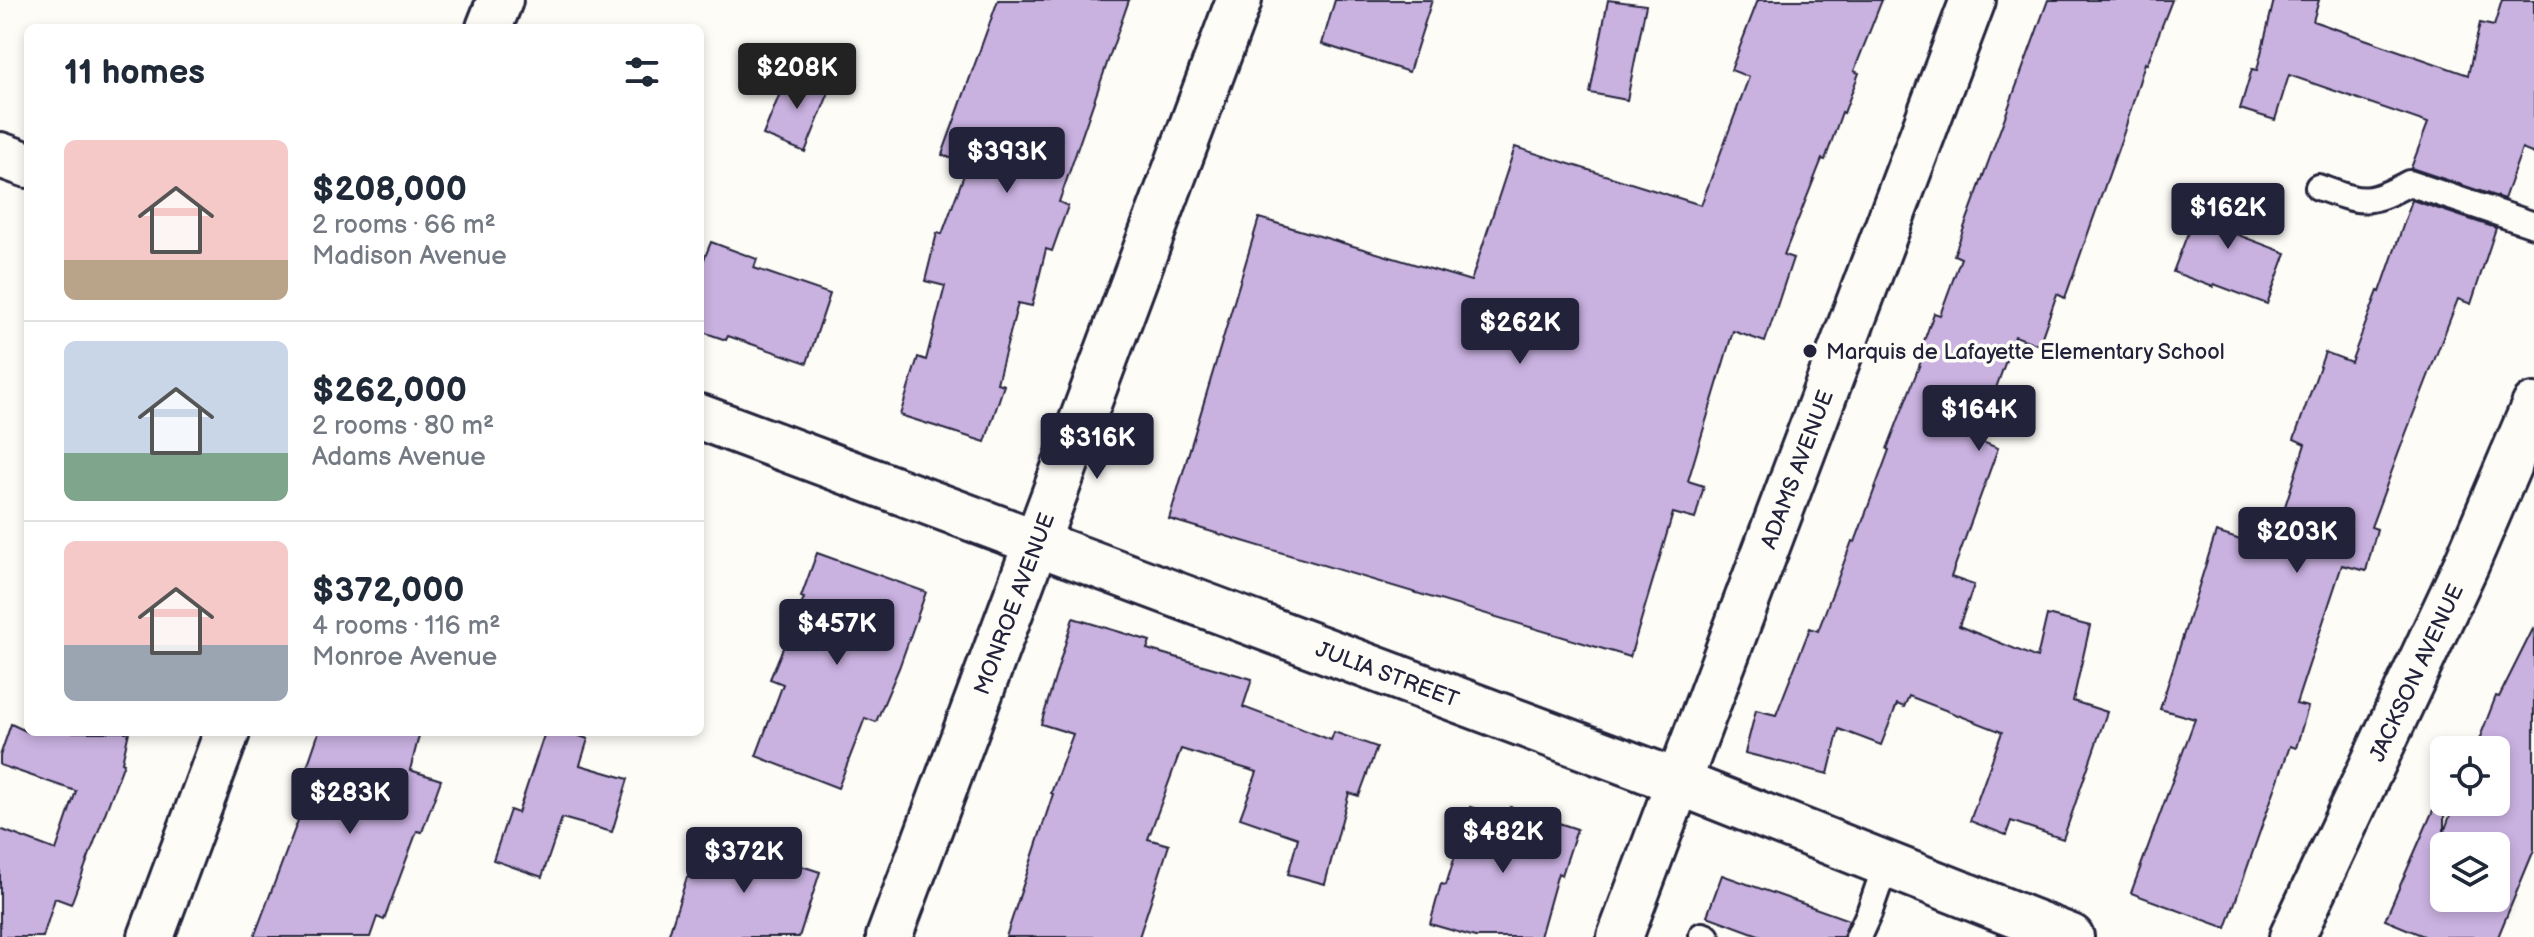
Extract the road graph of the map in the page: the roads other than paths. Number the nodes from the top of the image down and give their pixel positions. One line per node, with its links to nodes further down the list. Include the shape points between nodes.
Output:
1 (500, 0): 4 (street)
2 (1239, 0): 11 (street, MONROE AVENUE)
3 (1973, 0): 13 (street, ADAMS AVENUE)
4 (491, 24)
5 (0, 155): 6 (street)
6 (24, 164)
7 (2318, 187): 8 (lane, via 2359,202 2409,183)
8 (2534, 225)
9 (704, 419): 11 (street, JULIA STREET)
10 (2529, 430): 20 (street, JACKSON AVENUE)
11 (1037, 544): 13 (street, JULIA STREET); 16 (street, MONROE AVENUE)
12 (226, 736): 15 (street)
13 (1678, 782): 14 (street, JULIA STREET); 17 (street, ADAMS AVENUE)
14 (1886, 864): 18 (lane); 19 (street, JULIA STREET)
15 (151, 937)
16 (889, 937)
17 (1620, 937)
18 (1858, 937)
19 (2071, 937)
20 (2292, 937)

